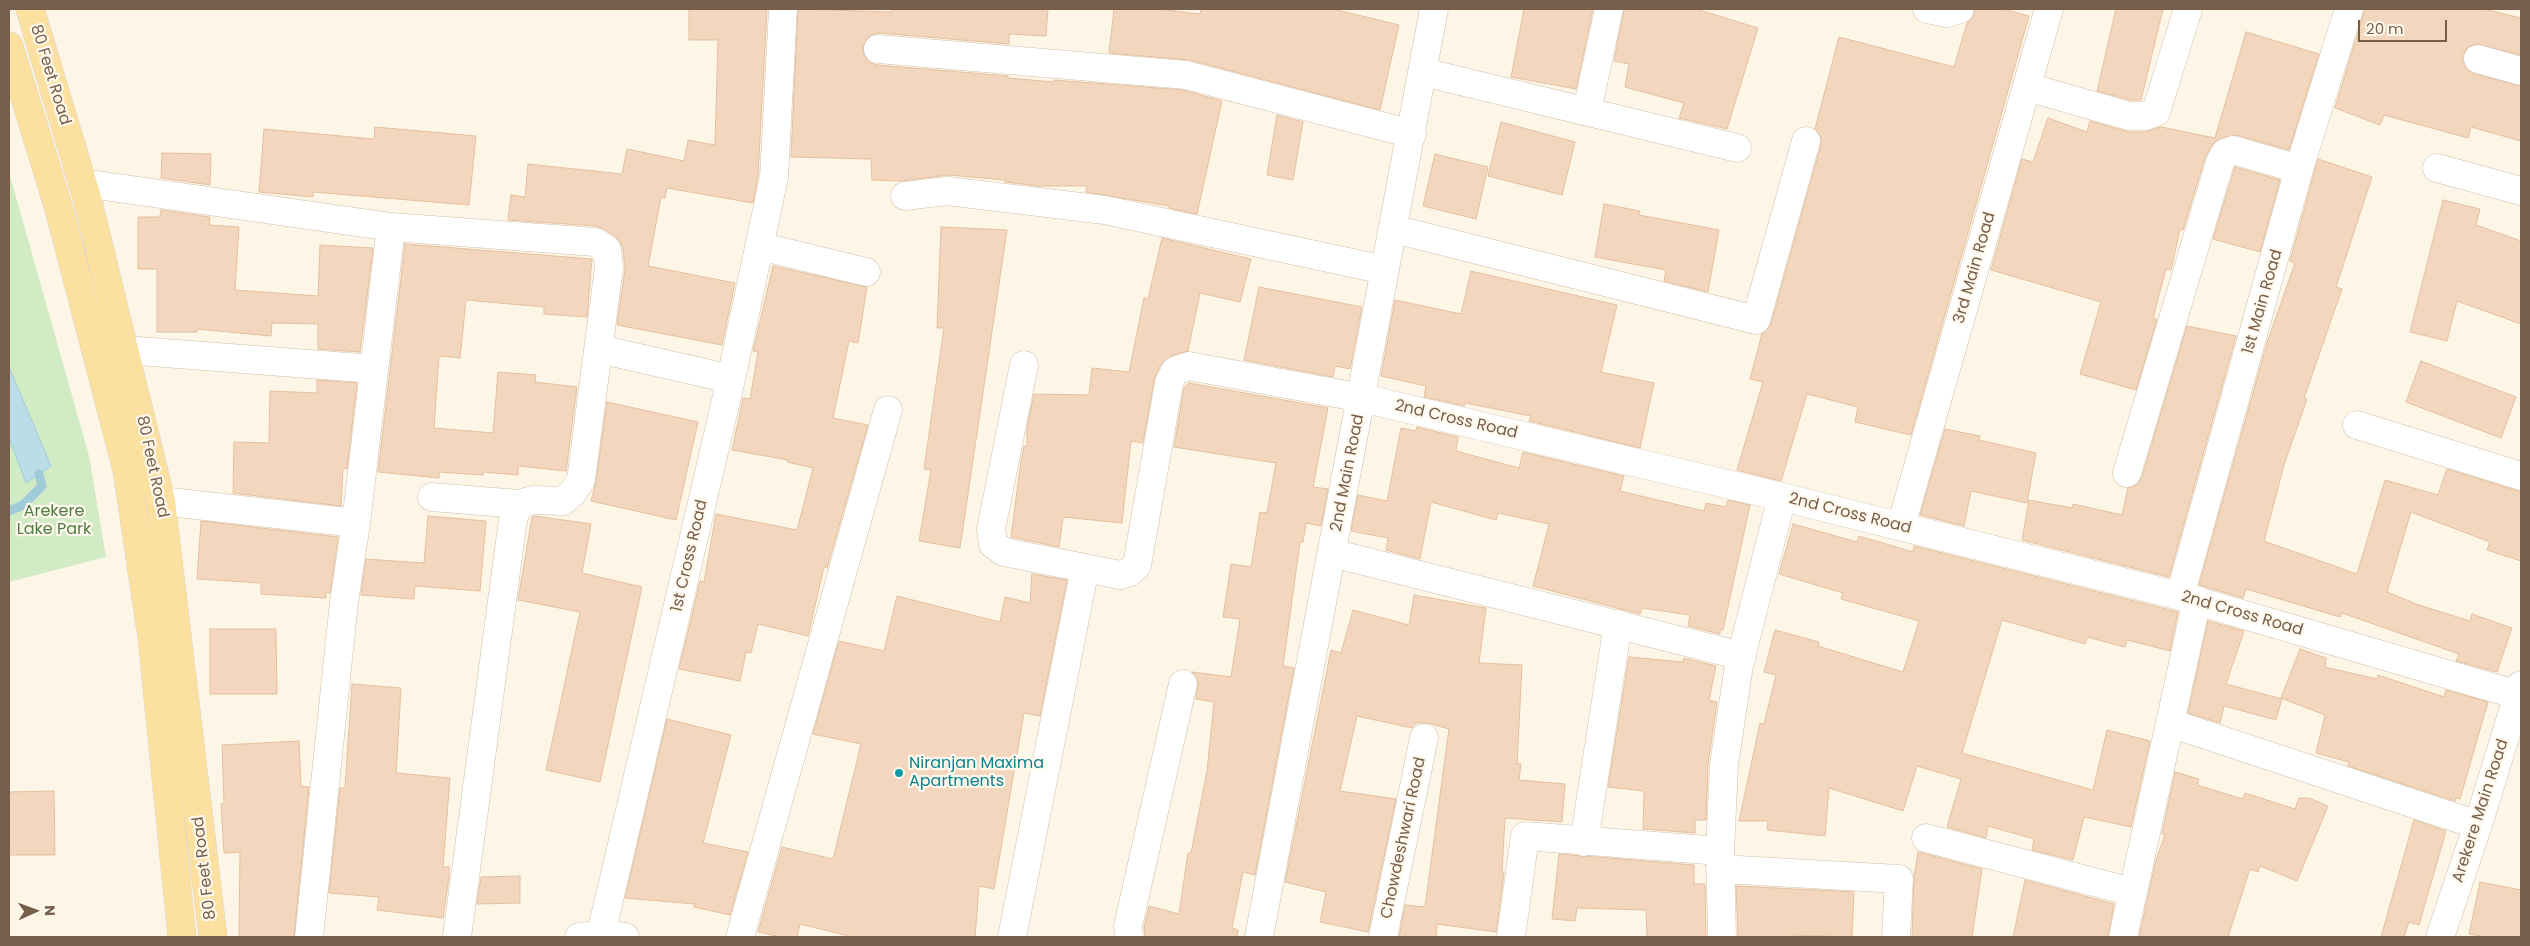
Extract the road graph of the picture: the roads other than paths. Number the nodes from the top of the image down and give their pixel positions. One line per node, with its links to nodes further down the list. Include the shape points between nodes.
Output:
1 (30, 9): 22 (main road, 80 Feet Road)
2 (783, 9): 27 (street, 1st Cross Road, via 774,177)
3 (1434, 9): 14 (street, 2nd Main Road)
4 (1609, 9): 16 (street)
5 (1928, 9): 6 (street, via 1947,13)
6 (1960, 9)
7 (2049, 9): 15 (street, 3rd Main Road)
8 (2188, 9): 15 (street, via 2156,112 2129,116)
9 (2349, 9): 21 (street, 1st Main Road)
10 (9, 46): 32 (main road, 80 Feet Road)
11 (878, 49): 17 (street, via 1186,75)
12 (2478, 59): 13 (street)
13 (2521, 71)
14 (1422, 72): 16 (street); 17 (street, 2nd Main Road)
15 (2027, 87): 46 (street, 3rd Main Road)
16 (1587, 111): 19 (street)
17 (1412, 134): 26 (street, 2nd Main Road)
18 (1806, 140): 26 (street, via 1756,320)
19 (1737, 148)
20 (2437, 168): 23 (street)
21 (2299, 170): 39 (street, via 2234,150 2225,153); 49 (street, 1st Main Road)
22 (83, 183): 25 (street); 31 (main road, 80 Feet Road)
23 (2521, 191)
24 (904, 196): 28 (street, via 946,191 1105,210)
25 (391, 228): 30 (street, via 595,242 607,250 609,268); 34 (street)
26 (1394, 229): 28 (street, 2nd Main Road)
27 (759, 246): 29 (street); 35 (street, 1st Cross Road)
28 (1385, 270): 36 (street, 2nd Main Road)
29 (866, 272)
30 (599, 349): 35 (street); 44 (street, via 582,480 563,500 533,500)
31 (125, 350): 32 (street); 34 (street); 43 (main road, 80 Feet Road)
32 (97, 354): 62 (main road, 80 Feet Road, via 128,470 140,551 152,638)
33 (1024, 365): 48 (street, via 991,529 993,544 1004,552)
34 (374, 369): 45 (street)
35 (731, 379): 61 (street, 1st Cross Road)
36 (1362, 398): 42 (street, 2nd Cross Road); 47 (street, 2nd Main Road); 48 (street, 2nd Cross Road, via 1188,366 1174,371 1168,383 1137,565 1120,575)
37 (888, 410): 66 (street)
38 (2357, 425): 40 (street)
39 (2127, 473)
40 (2521, 476)
41 (432, 497): 44 (street)
42 (1782, 497): 46 (street, 2nd Cross Road); 51 (street)
43 (161, 501): 45 (street); 63 (main road, 80 Feet Road)
44 (519, 504): 65 (street, via 513,519)
45 (356, 523): 64 (street, via 344,602)
46 (1901, 526): 49 (street, 2nd Cross Road)
47 (1332, 553): 50 (street); 69 (street, 2nd Main Road)
48 (1085, 568): 67 (street)
49 (2189, 598): 53 (street, 2nd Cross Road); 54 (street, 1st Main Road)
50 (1618, 624): 51 (street); 58 (street)
51 (1742, 656): 59 (street, via 1724,765)
52 (1182, 684): 68 (street, via 1128,926)
53 (2520, 690): 56 (street, Arekere Main Road)
54 (2170, 724): 56 (street); 60 (street, 1st Main Road)
55 (1424, 738): 70 (street, Chowdeshwari Road)
56 (2478, 825): 75 (street, Arekere Main Road)
57 (1926, 838): 60 (street)
58 (1584, 842): 59 (street); 71 (street, via 1525,836)
59 (1720, 860): 72 (street); 73 (street, via 1900,879)
60 (2132, 892): 74 (street, 1st Main Road)
61 (602, 936)
62 (182, 937)
63 (213, 937)
64 (310, 937)
65 (457, 937)
66 (740, 937)
67 (1012, 937)
68 (1129, 937)
69 (1259, 937)
70 (1383, 937)
71 (1511, 937)
72 (1722, 937)
73 (1896, 937)
74 (2123, 937)
75 (2440, 937)

